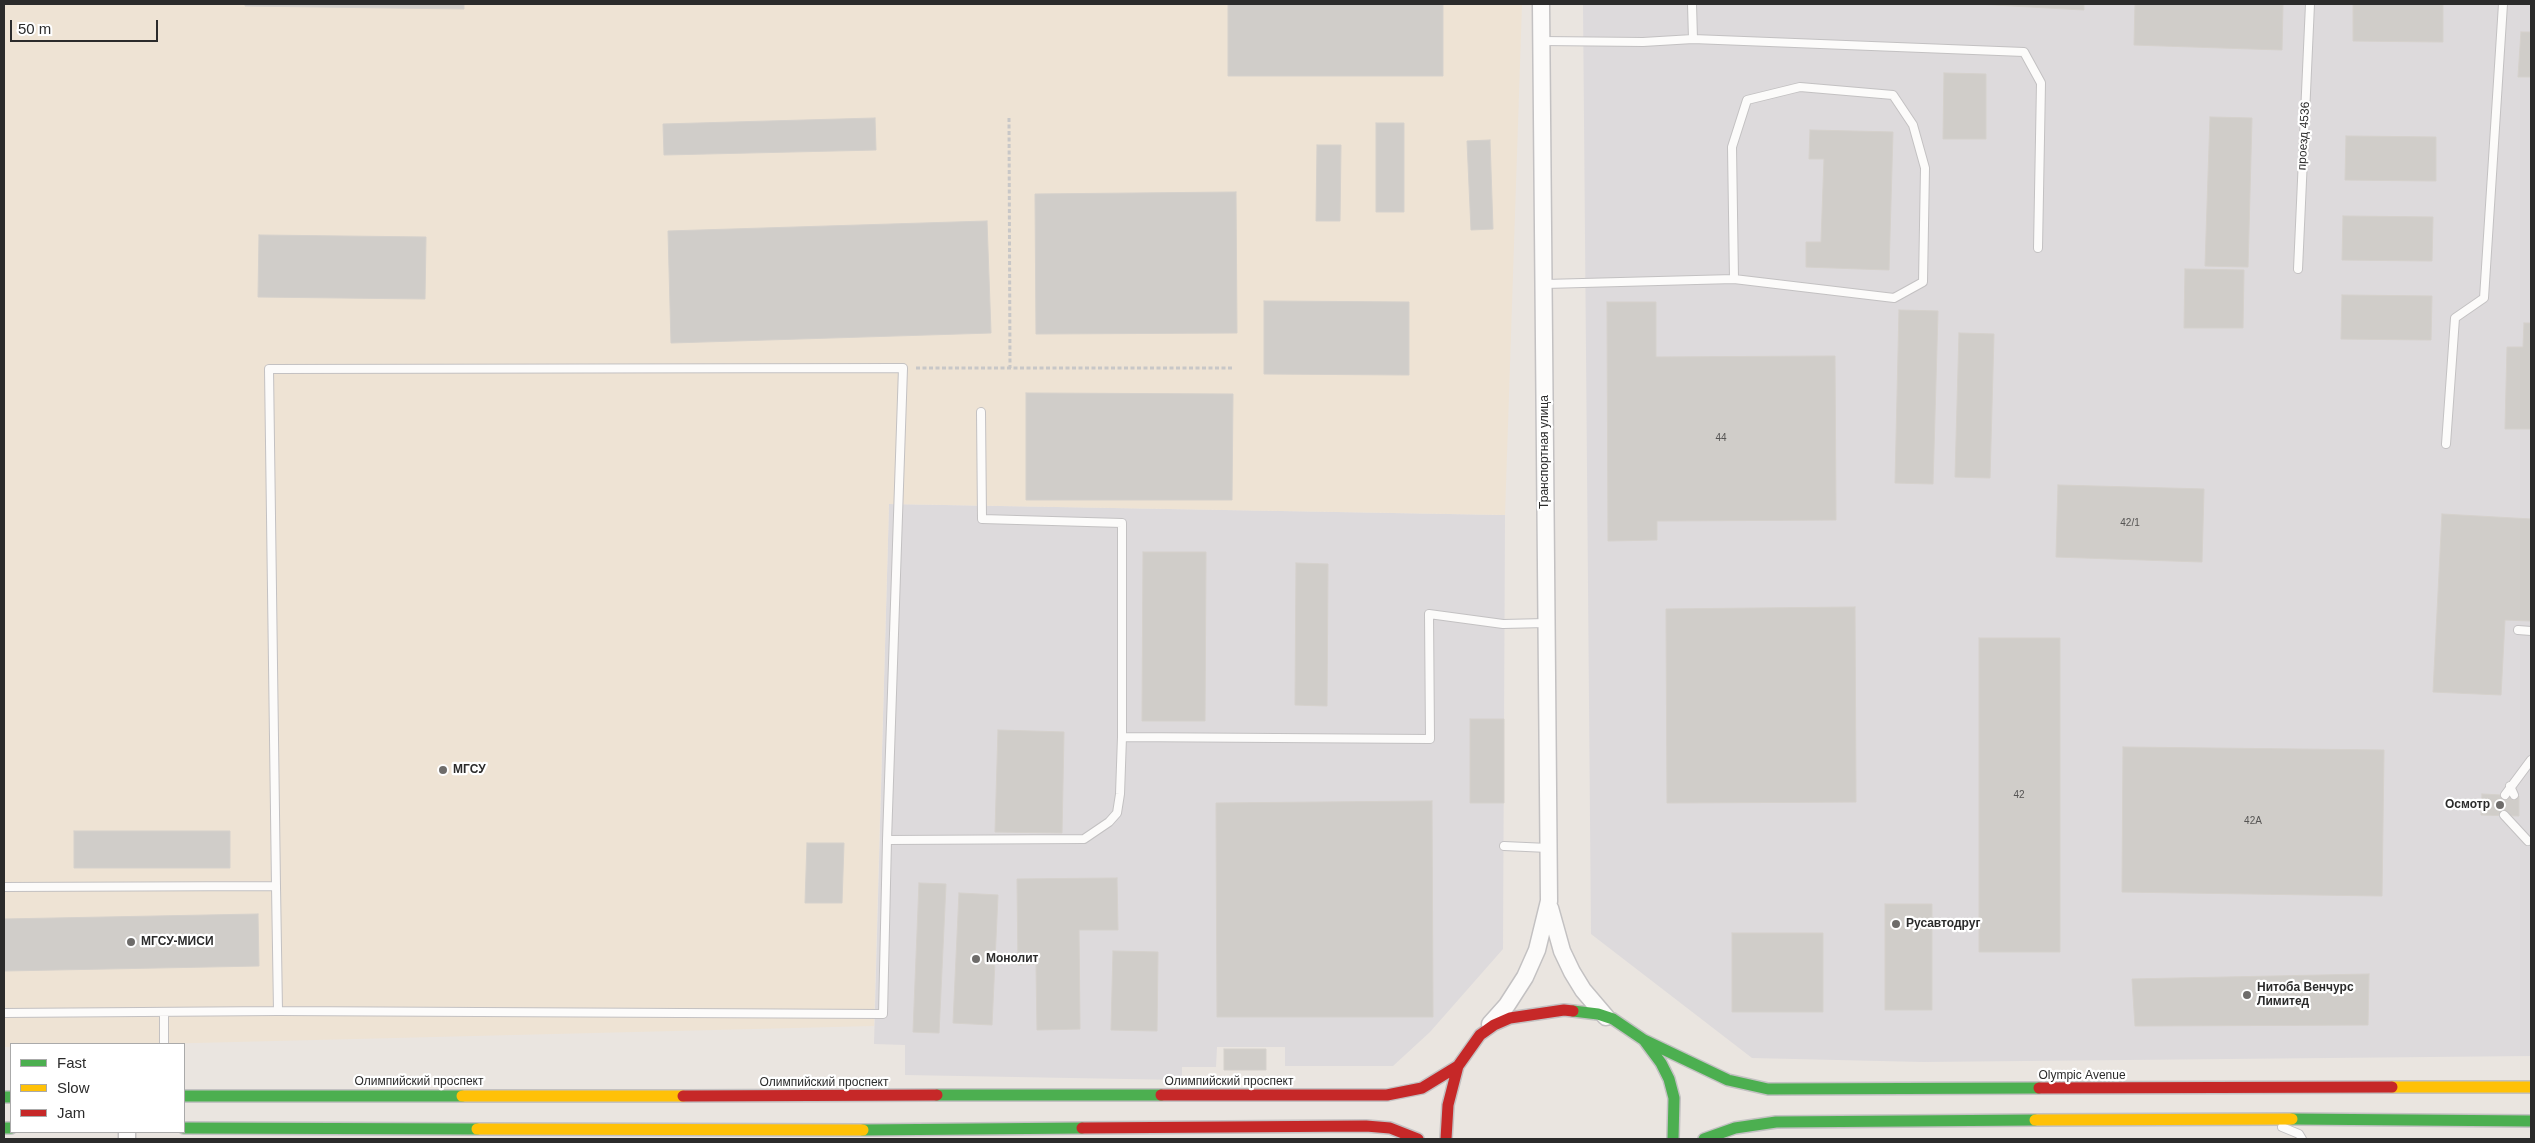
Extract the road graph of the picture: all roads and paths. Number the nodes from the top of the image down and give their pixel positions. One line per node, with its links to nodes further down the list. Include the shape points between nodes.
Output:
1 (1541, 4): 6 (street, Транспортная улица)
2 (1692, 4): 5 (lane)
3 (2310, 4): 9 (lane, проезд 4536)
4 (2503, 4): 16 (lane, via 2484,298 2455,318)
5 (1693, 39): 6 (lane); 8 (lane, via 2024,52 2041,83)
6 (1542, 41): 11 (street, Транспортная улица)
7 (1009, 118): 13 (path)
8 (2038, 248)
9 (2298, 269)
10 (1734, 279): 10 (lane, via 1732,147 1747,100 1800,87 1893,95 1913,125 1925,168 1923,282 1894,298); 11 (lane)
11 (1545, 284): 17 (street, Транспортная улица)
12 (903, 368): 13 (path); 24 (lane); 28 (lane, via 269,369)
13 (1010, 368): 14 (path)
14 (1233, 368)
15 (981, 412): 20 (lane, via 982,519 1122,523)
16 (2446, 444)
17 (1546, 623): 20 (lane, via 1503,624 1429,614 1430,739); 27 (street, Транспортная улица)
18 (2518, 630): 19 (lane)
19 (2531, 631)
20 (1122, 737): 24 (lane, via 1117,813 1084,839)
21 (2530, 760): 22 (lane, via 2510,786)
22 (2510, 795)
23 (2509, 817): 25 (lane)
24 (887, 840): 31 (lane, via 883,1014)
25 (2528, 841)
26 (1504, 846): 27 (lane)
27 (1548, 848): 30 (street, Транспортная улица)
28 (276, 886): 29 (lane); 31 (lane)
29 (4, 887)
30 (1549, 901): 34 (street, Транспортная улица, via 1562,950 1572,972); 35 (street, Транспортная улица, via 1537,950 1525,978 1508,1005)
31 (278, 1011): 33 (lane)
32 (4, 1013): 33 (lane)
33 (164, 1013): 37 (lane)
34 (1606, 1016): 35 (main road, via 1582,1011 1545,1011 1510,1018); 36 (main road, via 1630,1028)
35 (1480, 1035): 38 (main road)
36 (1644, 1040): 39 (main road, Olympic Avenue, via 1728,1080 1768,1089); 47 (main road, via 1669,1079 1674,1098)
37 (164, 1043)
38 (1458, 1066): 40 (main road, Олимпийский проспект, via 1422,1088 1387,1095); 46 (main road, via 1448,1105)
39 (2531, 1087)
40 (185, 1096)
41 (2264, 1120): 42 (main road); 48 (main road, via 1776,1122 1735,1128); 49 (lane, via 2299,1134)
42 (2531, 1121)
43 (185, 1128): 44 (main road)
44 (866, 1134): 45 (main road, via 1366,1126 1390,1128)
45 (1418, 1139)
46 (1446, 1139)
47 (1673, 1139)
48 (1704, 1139)
49 (2302, 1139)

